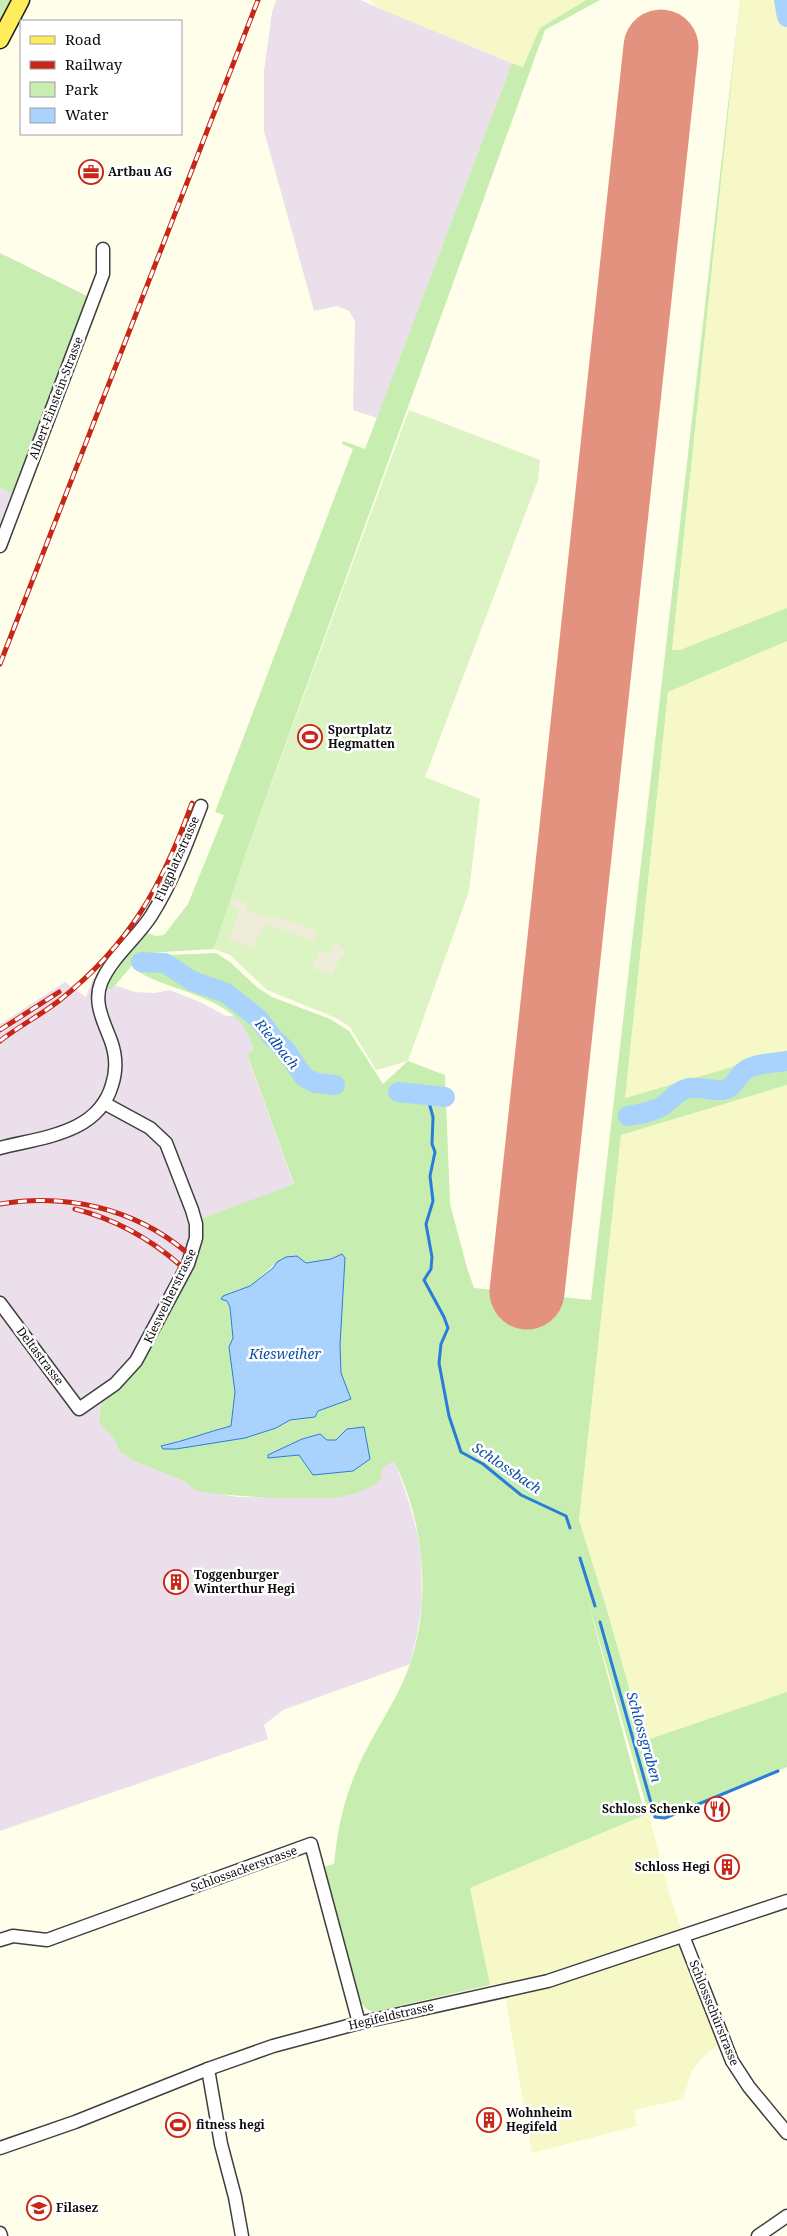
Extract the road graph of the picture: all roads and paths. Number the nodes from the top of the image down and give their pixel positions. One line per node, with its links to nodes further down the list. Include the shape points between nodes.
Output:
1 (21, 0): 2 (main road)
2 (0, 40)
3 (103, 249): 4 (street, Albert-Einstein-Strasse, via 103,274)
4 (0, 546)
5 (200, 806): 6 (street, Flugplatzstrasse, via 167,888 99,987 99,1009 115,1061 113,1083)
6 (104, 1103): 7 (street, Flugplatzstrasse, via 91,1118 73,1129); 9 (street, Kiesweiherstrasse, via 150,1128 166,1143 192,1210 196,1238 188,1264 136,1362 115,1384)
7 (0, 1148)
8 (0, 1303): 9 (street, Deltastrasse)
9 (79, 1409)
10 (787, 1900): 11 (street, Hegifeldstrasse)
11 (683, 1936): 13 (street, Hegifeldstrasse, via 548,1981); 15 (street, Schlossschürstrasse, via 732,2061 749,2088)
12 (0, 1940): 13 (street, Schlossackerstrasse, via 13,1936 47,1940 311,1844)
13 (359, 2023): 14 (street, Hegifeldstrasse, via 273,2046)
14 (208, 2069): 16 (street, Hegifeldstrasse, via 113,2108); 18 (street, via 220,2144)
15 (787, 2133)
16 (0, 2148)
17 (787, 2216): 19 (street)
18 (242, 2236)
19 (758, 2236)

